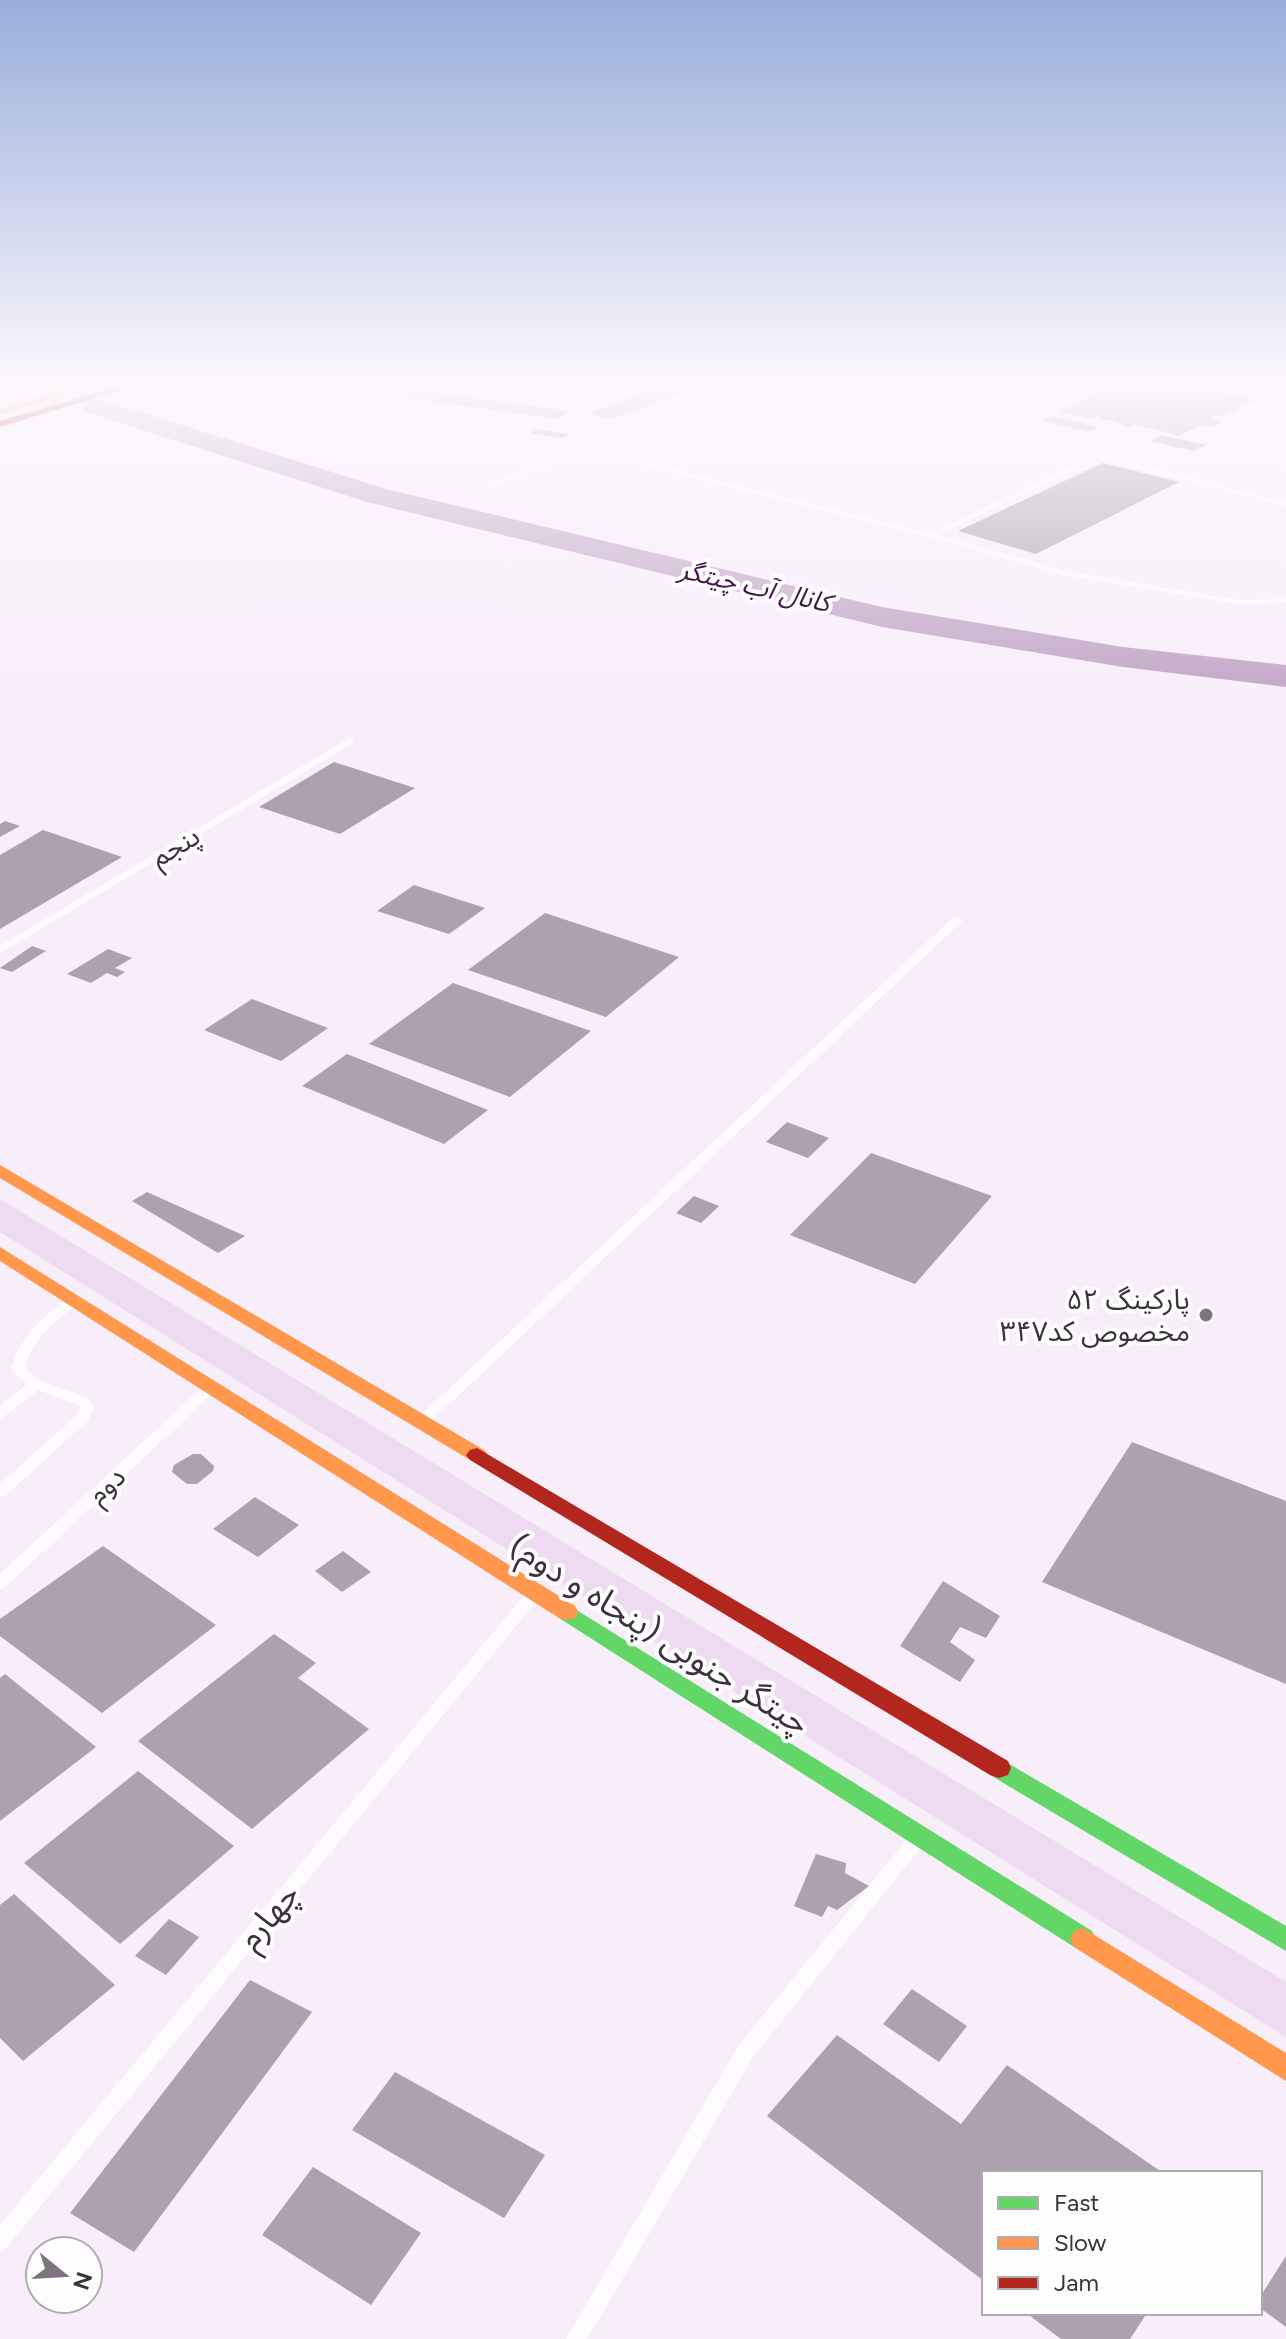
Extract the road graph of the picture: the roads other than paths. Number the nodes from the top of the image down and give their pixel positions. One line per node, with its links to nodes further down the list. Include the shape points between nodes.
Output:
1 (743, 490): 5 (lane)
2 (1027, 490): 5 (lane)
3 (1231, 490): 4 (lane)
4 (1286, 504)
5 (932, 536): 6 (lane, via 1064,573 1239,602)
6 (1286, 601)
7 (350, 741): 9 (lane, پنجم)
8 (957, 920): 16 (lane)
9 (0, 950)
10 (0, 1170): 16 (main road, چیتگر جنوبی (پنجاه و دوم))
11 (0, 1253): 12 (main road, چیتگر جنوبی (پنجاه و دوم))
12 (74, 1300): 13 (lane, via 22,1348 18,1369); 14 (main road, چیتگر جنوبی (پنجاه و دوم))
13 (36, 1384): 15 (lane); 17 (lane, via 84,1402 87,1408)
14 (211, 1387): 18 (lane, دوم); 19 (main road, چیتگر جنوبی (پنجاه و دوم))
15 (0, 1413)
16 (422, 1423): 21 (main road, چیتگر جنوبی (پنجاه و دوم))
17 (0, 1492)
18 (0, 1583)
19 (536, 1592): 20 (main road, چیتگر جنوبی (پنجاه و دوم)); 23 (lane, چهارم)
20 (919, 1836): 22 (main road, چیتگر جنوبی (پنجاه و دوم)); 24 (lane, via 746,2051)
21 (1286, 1940)
22 (1286, 2068)
23 (0, 2240)
24 (576, 2339)

